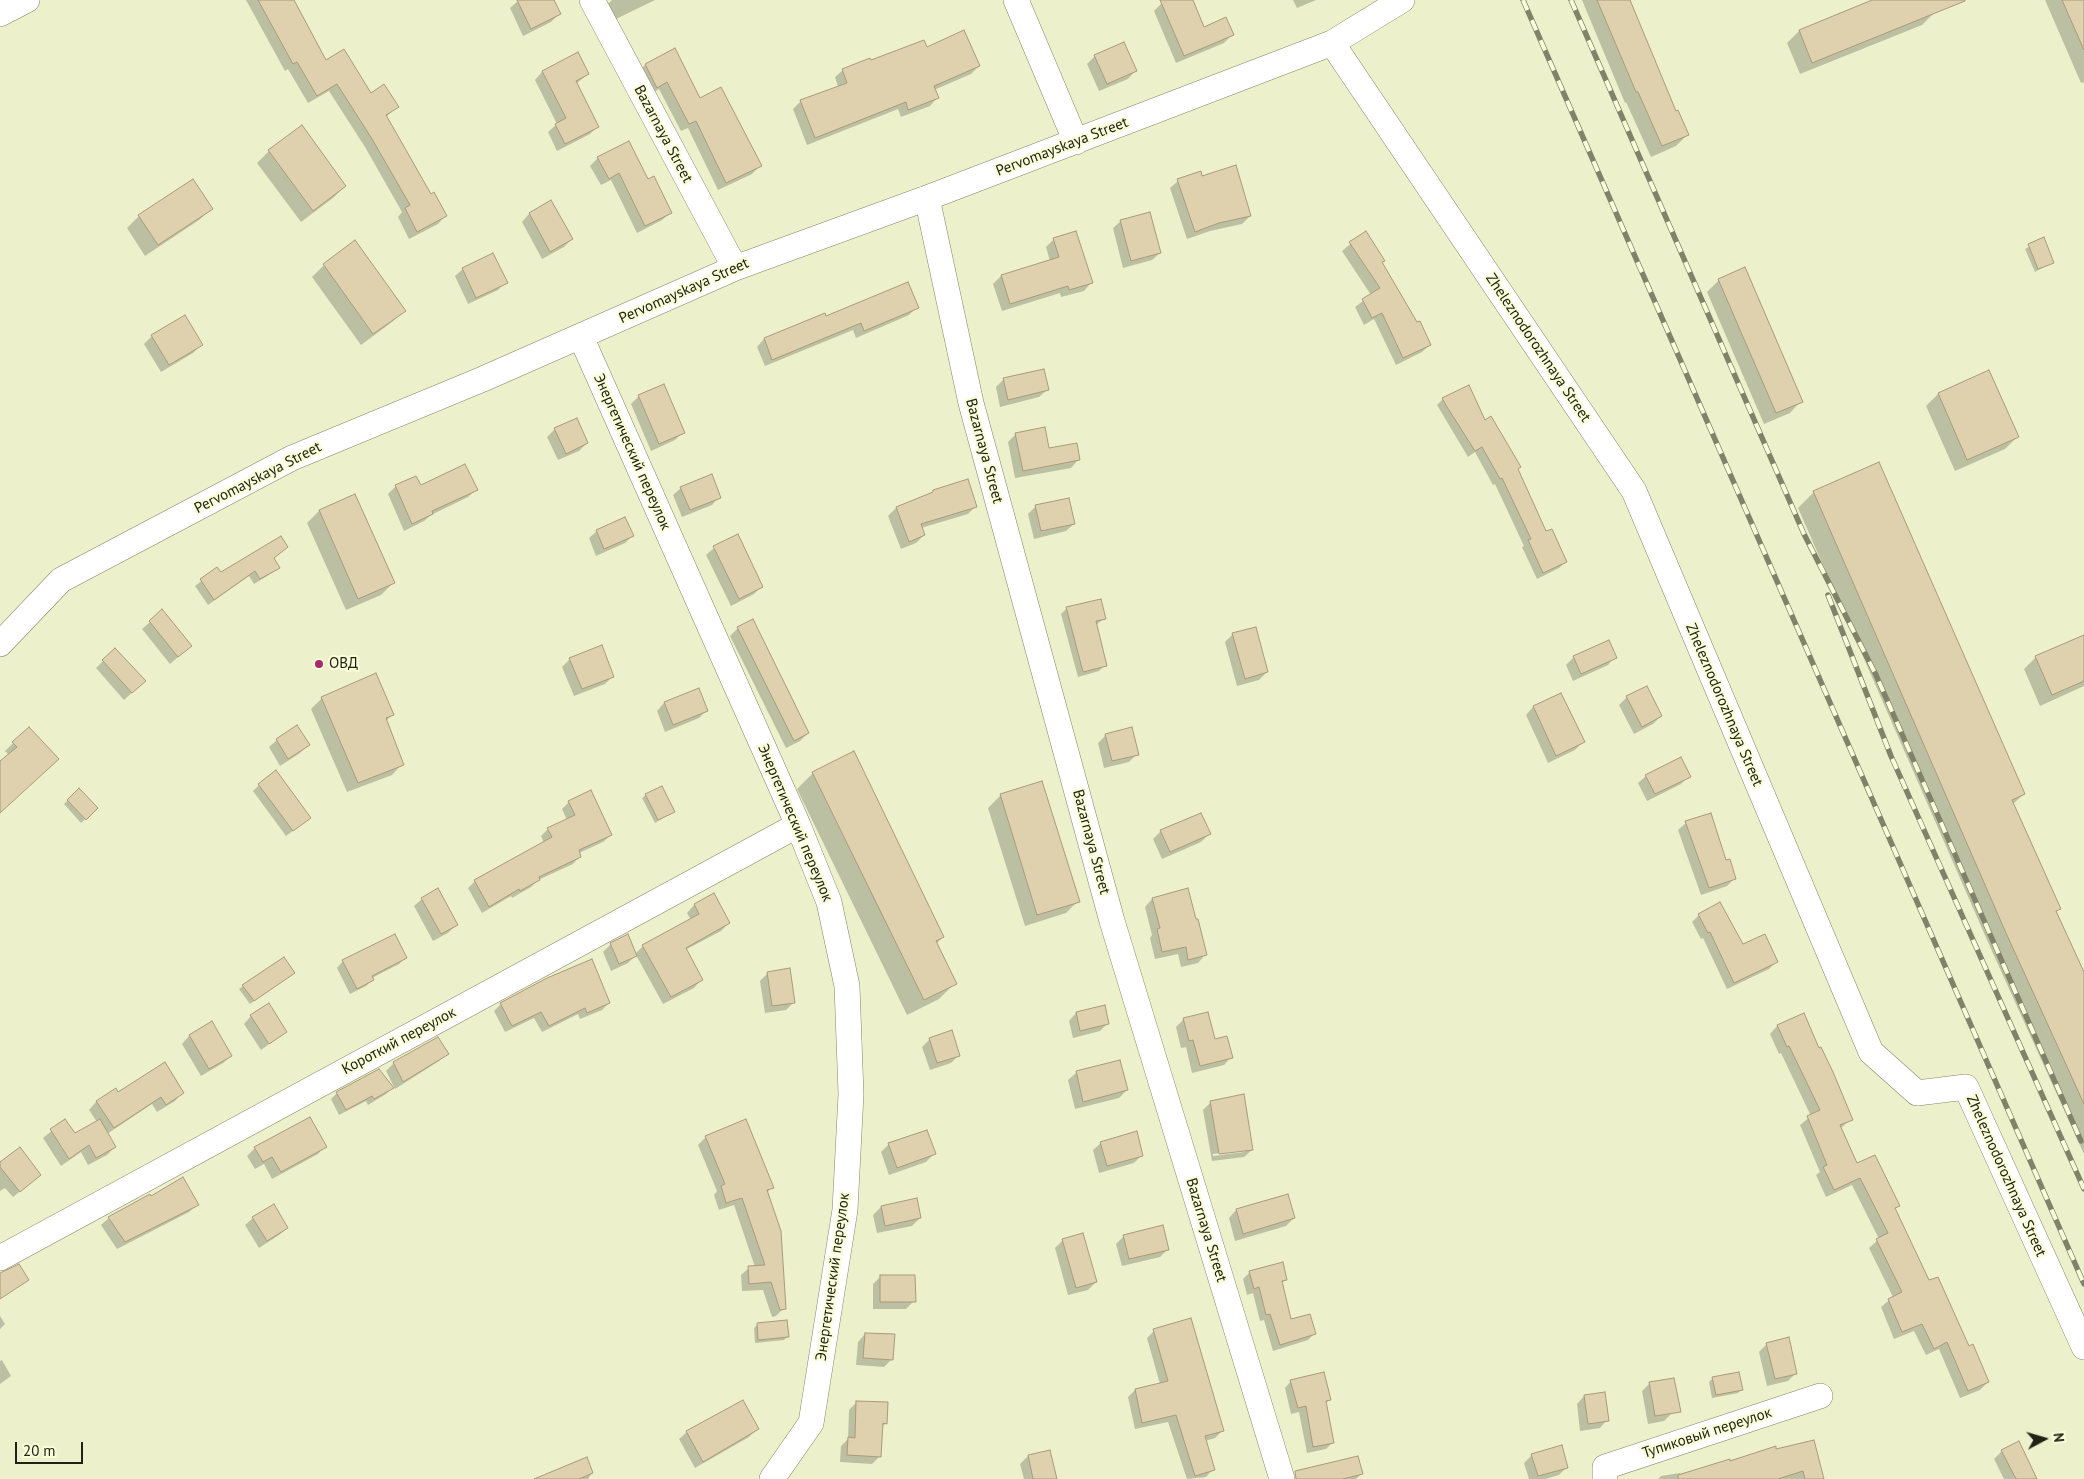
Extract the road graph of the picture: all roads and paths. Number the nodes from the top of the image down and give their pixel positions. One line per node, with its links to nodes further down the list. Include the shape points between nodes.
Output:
1 (27, 0): 5 (street)
2 (592, 0): 9 (street, Bazarnaya Street)
3 (1016, 0): 7 (street)
4 (1402, 0): 6 (street, Pervomayskaya Street)
5 (0, 14)
6 (1332, 43): 7 (street, Pervomayskaya Street); 14 (street, Zheleznodorozhnaya Street, via 1634,491 1871,1052 1917,1093 1966,1087)
7 (1076, 142): 8 (street, Pervomayskaya Street)
8 (927, 198): 9 (street, Pervomayskaya Street); 17 (street, Bazarnaya Street, via 971,403 1112,921)
9 (735, 268): 10 (street, Pervomayskaya Street)
10 (580, 337): 11 (street, Pervomayskaya Street, via 292,458 60,580); 12 (street, Энергетический переулок)
11 (0, 644)
12 (798, 825): 13 (street, Короткий переулок); 16 (street, Энергетический переулок, via 829,902 847,986 851,1094 845,1210 811,1423)
13 (0, 1258)
14 (2084, 1347)
15 (1820, 1396): 18 (street, Тупиковый переулок, via 1605,1467)
16 (772, 1479)
17 (1282, 1479)
18 (1605, 1479)

